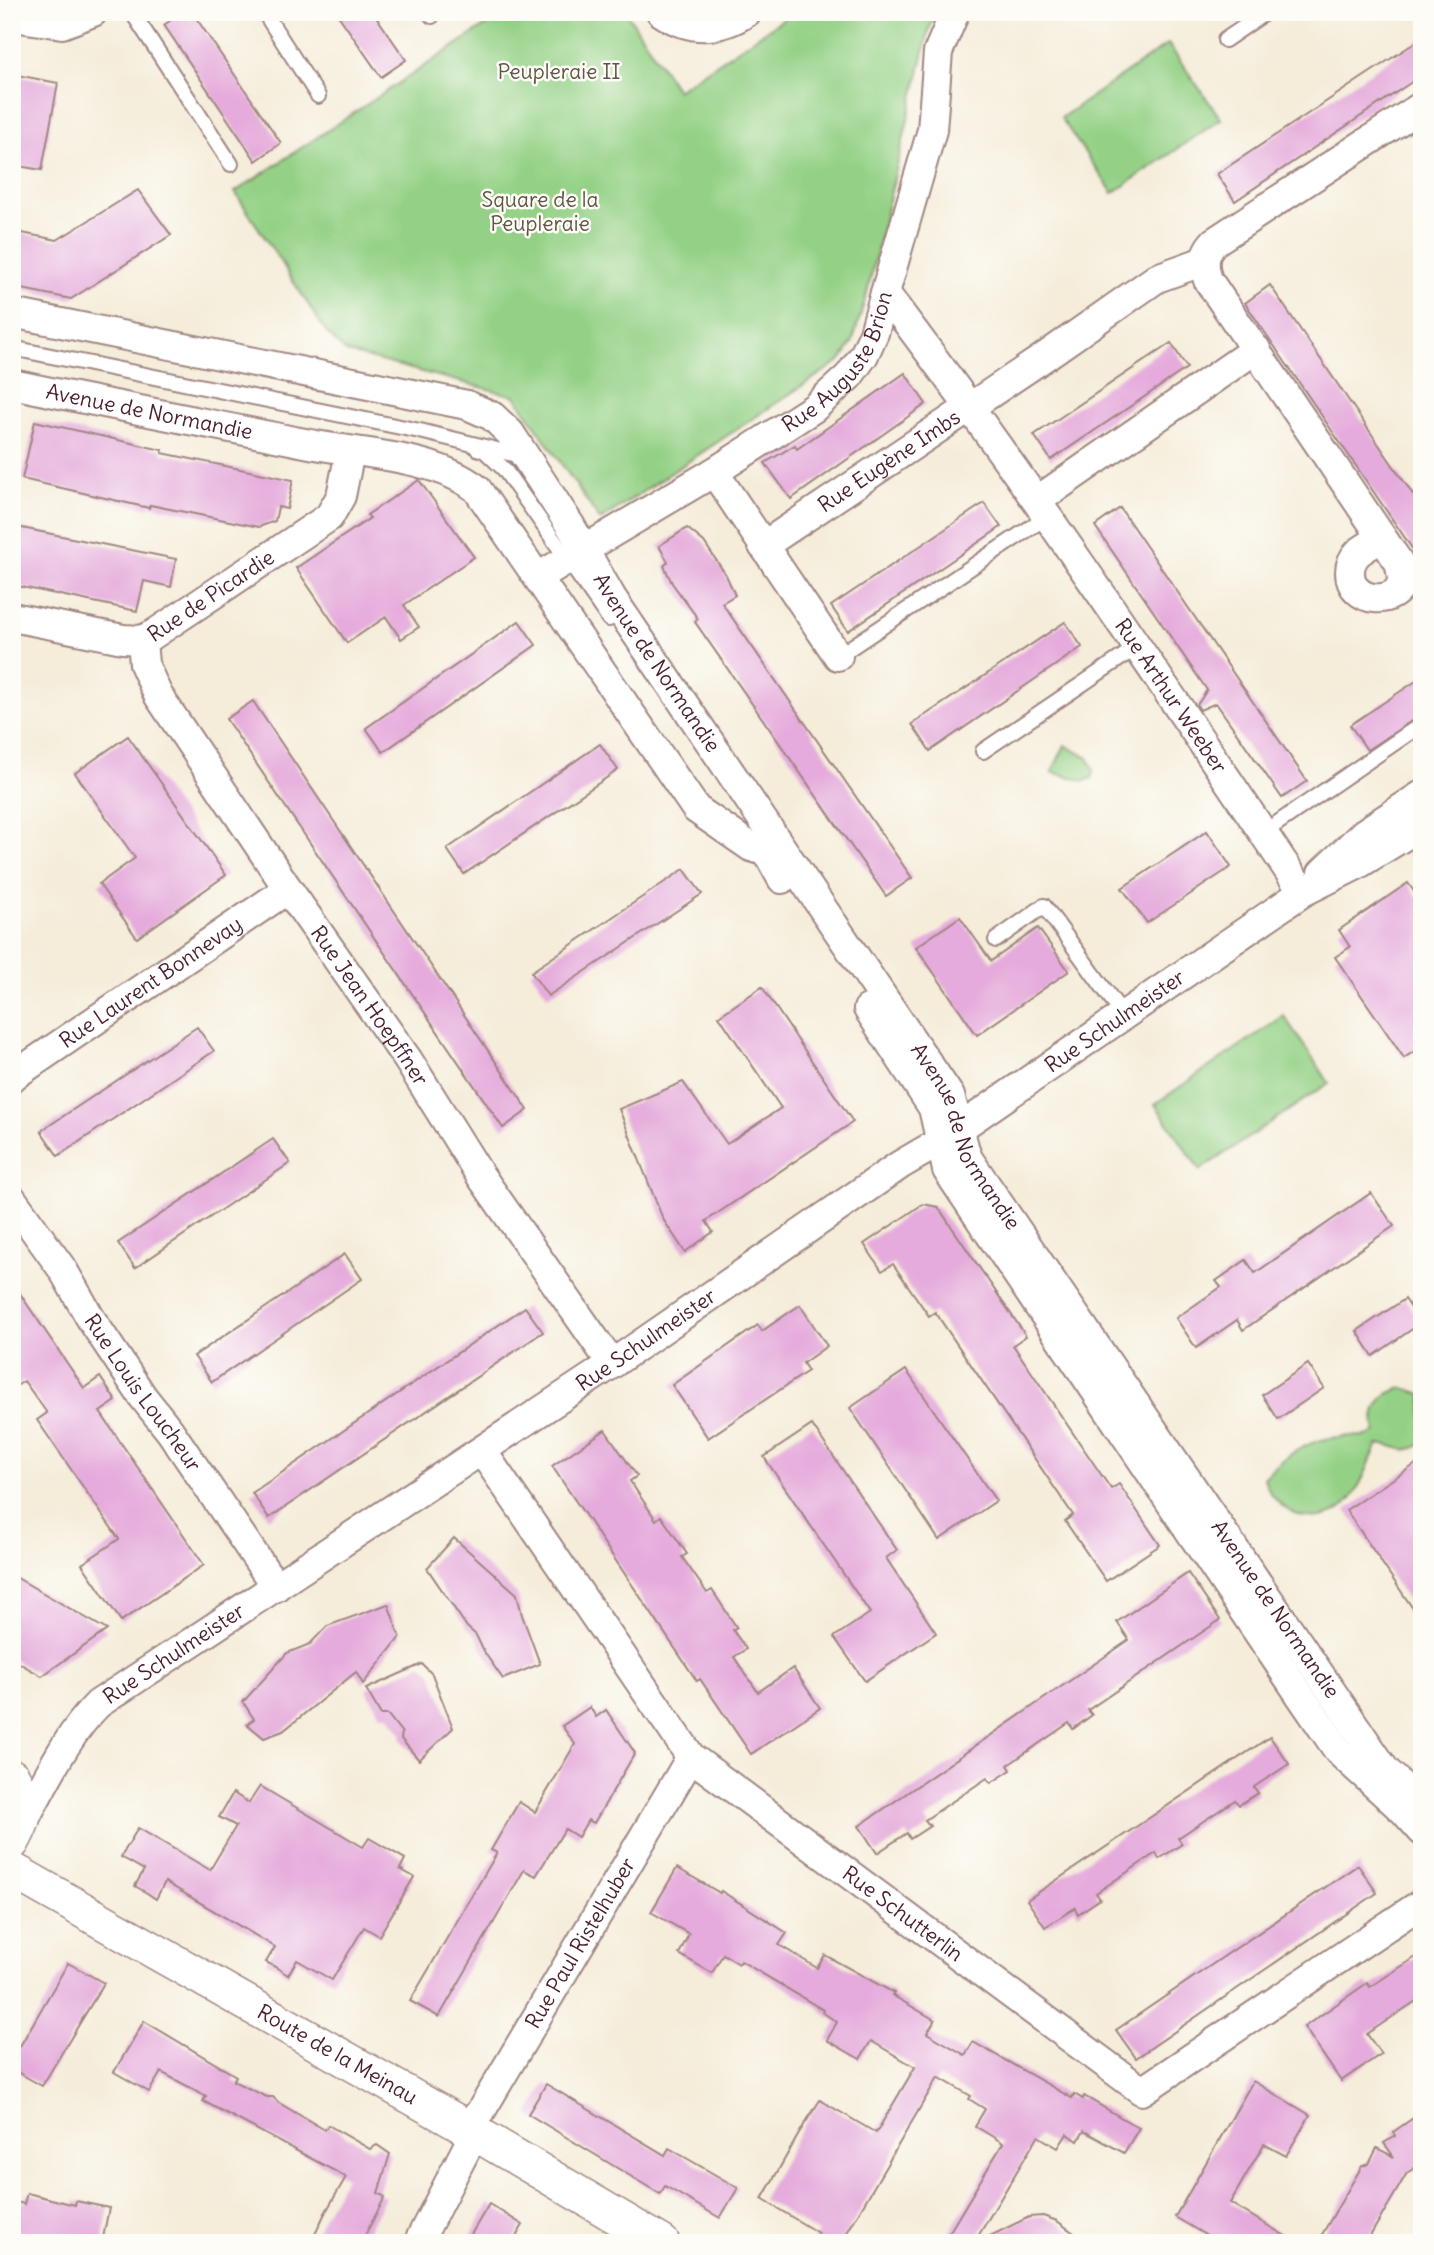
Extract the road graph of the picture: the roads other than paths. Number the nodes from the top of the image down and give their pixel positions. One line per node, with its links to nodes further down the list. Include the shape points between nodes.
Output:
1 (132, 12): 12 (lane)
2 (264, 12): 10 (lane)
3 (661, 12): 4 (street, via 695,27 714,27)
4 (747, 12)
5 (955, 12): 14 (street, Rue Auguste Brion, via 938,52 938,142)
6 (1266, 12): 9 (lane)
7 (91, 13): 8 (street, via 62,24)
8 (12, 17)
9 (1225, 40)
10 (318, 96)
11 (1422, 106): 13 (street, via 1214,243)
12 (231, 164)
13 (1204, 261): 17 (street, via 1208,280); 19 (street, Rue Eugène Imbs, via 1157,278)
14 (885, 293): 19 (street, Rue Arthur Weeber); 23 (street, Rue Auguste Brion, via 874,333 849,376 814,408)
15 (12, 313): 22 (street, Avenue de Normandie, via 467,405 492,416)
16 (12, 348): 20 (lane, Avenue de Normandie)
17 (1256, 349): 24 (street); 25 (street)
18 (12, 384): 21 (street, Avenue de Normandie)
19 (971, 406): 24 (street, Rue Arthur Weeber); 26 (street, Rue Eugène Imbs)
20 (456, 439): 22 (lane, Avenue de Normandie); 27 (lane, Avenue de Normandie, via 484,450 504,469)
21 (350, 452): 28 (street, Avenue de Normandie, via 417,463 462,477 477,489); 30 (street, Rue de Picardie, via 341,496 329,517)
22 (525, 456): 27 (street, Avenue de Normandie)
23 (715, 472): 26 (street); 27 (street, Rue Auguste Brion)
24 (1043, 508): 31 (street, Rue Arthur Weeber); 32 (lane)
25 (1382, 538)
26 (762, 546): 32 (street)
27 (576, 556): 28 (street, Rue Auguste Brion); 38 (lane, Avenue de Normandie); 44 (street, Avenue de Normandie, via 612,598 950,1096)
28 (538, 577): 38 (street, Avenue de Normandie, via 696,809 751,847)
29 (12, 617): 30 (street, Rue de Picardie)
30 (142, 640): 39 (street, Rue Jean Hoepffner, via 144,664 158,695)
31 (1137, 647): 34 (lane); 37 (street, Rue Arthur Weeber)
32 (838, 656)
33 (1422, 724): 37 (lane)
34 (983, 751)
35 (1422, 795): 40 (street, Rue Schulmeister, via 1364,833)
36 (1422, 825): 40 (street, Rue Schulmeister)
37 (1263, 833): 40 (street, Rue Arthur Weeber)
38 (767, 852): 44 (street, Avenue de Normandie)
39 (288, 889): 43 (street, Rue Laurent Bonnevay); 46 (street, Rue Jean Hoepffner)
40 (1303, 892): 42 (street, Rue Schulmeister)
41 (996, 940): 42 (lane, via 1044,906)
42 (1124, 1016): 44 (street, Rue Schulmeister)
43 (12, 1077)
44 (950, 1135): 46 (street, Rue Schulmeister); 51 (street, Avenue de Normandie, via 1385,1770); 52 (street, Avenue de Normandie, via 947,1170 1339,1752)
45 (12, 1199): 48 (street, Rue Louis Loucheur)
46 (612, 1364): 47 (street, Rue Schulmeister)
47 (482, 1451): 48 (street, Rue Schulmeister); 49 (street, Rue Schutterlin)
48 (276, 1587): 53 (street, Rue Schulmeister, via 98,1704 73,1736)
49 (691, 1757): 55 (street, Rue Schutterlin, via 1142,2091); 56 (street, Rue Paul Ristelhuber)
50 (12, 1777): 53 (street, via 24,1805)
51 (1422, 1805)
52 (1422, 1830)
53 (18, 1831)
54 (12, 1870): 56 (street, Route de la Meinau)
55 (1422, 1903)
56 (471, 2131): 57 (street, Rue Paul Ristelhuber); 58 (street, Route de la Meinau)
57 (418, 2243)
58 (662, 2243)

